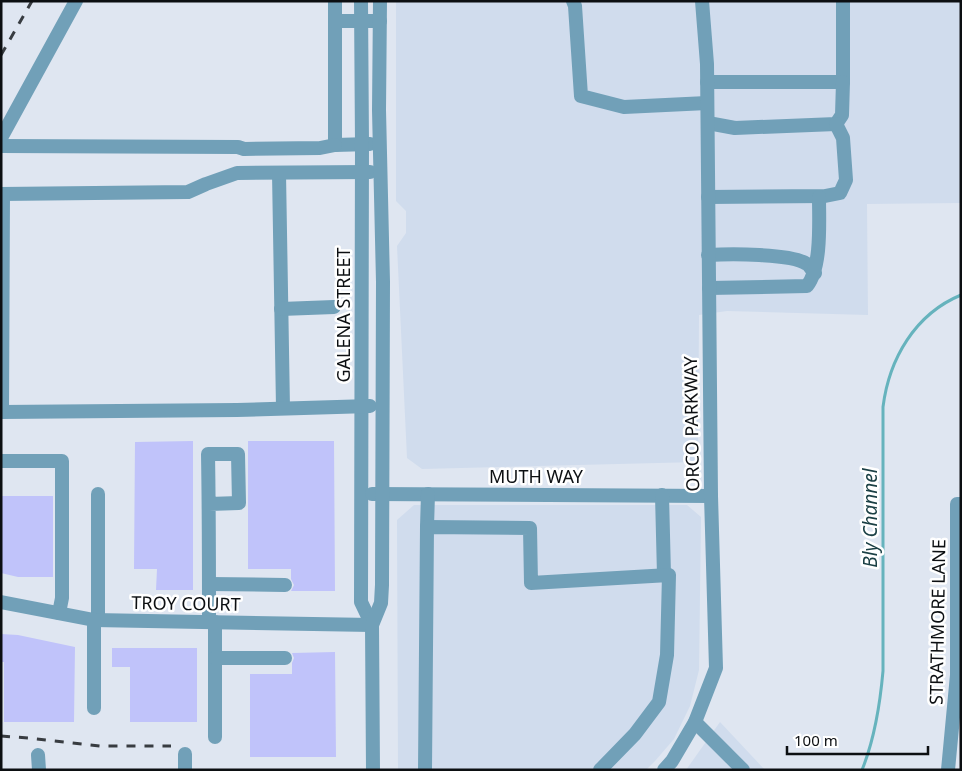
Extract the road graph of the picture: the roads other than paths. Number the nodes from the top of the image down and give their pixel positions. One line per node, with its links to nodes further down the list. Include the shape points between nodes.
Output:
1 (76, 1): 16 (street)
2 (335, 1): 8 (street)
3 (360, 1): 9 (street, GALENA STREET)
4 (380, 1): 10 (street, GALENA STREET)
5 (572, 1): 13 (street, via 575,6 581,96 624,107)
6 (702, 1): 11 (street, ORCO PARKWAY)
7 (843, 1): 12 (street)
8 (335, 21): 9 (street); 18 (street)
9 (360, 21): 10 (street); 19 (street, GALENA STREET)
10 (380, 21): 17 (street, GALENA STREET)
11 (707, 82): 12 (street); 13 (street, ORCO PARKWAY)
12 (843, 82): 15 (street, via 842,115)
13 (707, 103): 14 (street, ORCO PARKWAY)
14 (708, 123): 15 (street, via 734,128); 26 (street, ORCO PARKWAY)
15 (836, 124): 25 (street, via 843,138 846,180 840,193)
16 (1, 138)
17 (380, 143): 19 (street); 22 (street, GALENA STREET)
18 (335, 145): 19 (street); 20 (street, via 244,149)
19 (362, 145): 21 (street, GALENA STREET)
20 (1, 146)
21 (362, 172): 22 (street); 23 (street); 32 (street, GALENA STREET)
22 (380, 172): 33 (street, GALENA STREET)
23 (279, 173): 24 (street, via 237,173 188,192); 31 (street)
24 (2, 194): 35 (street)
25 (819, 196): 26 (street); 28 (street)
26 (708, 197): 27 (street, ORCO PARKWAY)
27 (708, 255): 28 (street, via 741,254 795,259 807,264); 29 (street, ORCO PARKWAY)
28 (815, 273): 29 (street, via 807,286)
29 (708, 288): 42 (street, ORCO PARKWAY)
30 (334, 307): 31 (street)
31 (281, 309): 34 (street)
32 (362, 406): 33 (street); 34 (street); 38 (street, GALENA STREET)
33 (382, 406): 39 (street, GALENA STREET)
34 (283, 408): 35 (street)
35 (1, 412)
36 (1, 461): 50 (street, via 62,461 62,598)
37 (98, 494): 51 (street)
38 (362, 494): 39 (street, MUTH WAY); 53 (street, GALENA STREET, via 361,602)
39 (381, 494): 40 (street, MUTH WAY); 53 (street, GALENA STREET, via 381,603)
40 (428, 494): 41 (street, MUTH WAY); 45 (street)
41 (662, 495): 42 (street, MUTH WAY); 46 (street)
42 (711, 496): 57 (street, ORCO PARKWAY, via 716,668)
43 (208, 504): 47 (street)
44 (959, 504): 68 (street, STRATHMORE LANE, via 957,675)
45 (427, 527): 46 (street, via 530,528 531,583); 64 (street)
46 (664, 575): 65 (street, via 669,575 666,655 658,702 635,734)
47 (209, 584): 48 (street); 52 (street)
48 (285, 585)
49 (1, 602): 50 (street, TROY COURT)
50 (59, 613): 51 (street, TROY COURT)
51 (96, 620): 52 (street, TROY COURT); 56 (street)
52 (212, 622): 53 (street, TROY COURT); 54 (street)
53 (372, 625): 63 (street, GALENA STREET)
54 (215, 658): 55 (street); 58 (street)
55 (284, 658)
56 (94, 708)
57 (695, 722): 66 (street, ORCO PARKWAY); 67 (street)
58 (215, 737)
59 (185, 754): 62 (street)
60 (38, 755): 61 (street)
61 (39, 770)
62 (185, 770)
63 (373, 770)
64 (425, 770)
65 (600, 770)
66 (664, 770)
67 (743, 770)
68 (948, 770)

